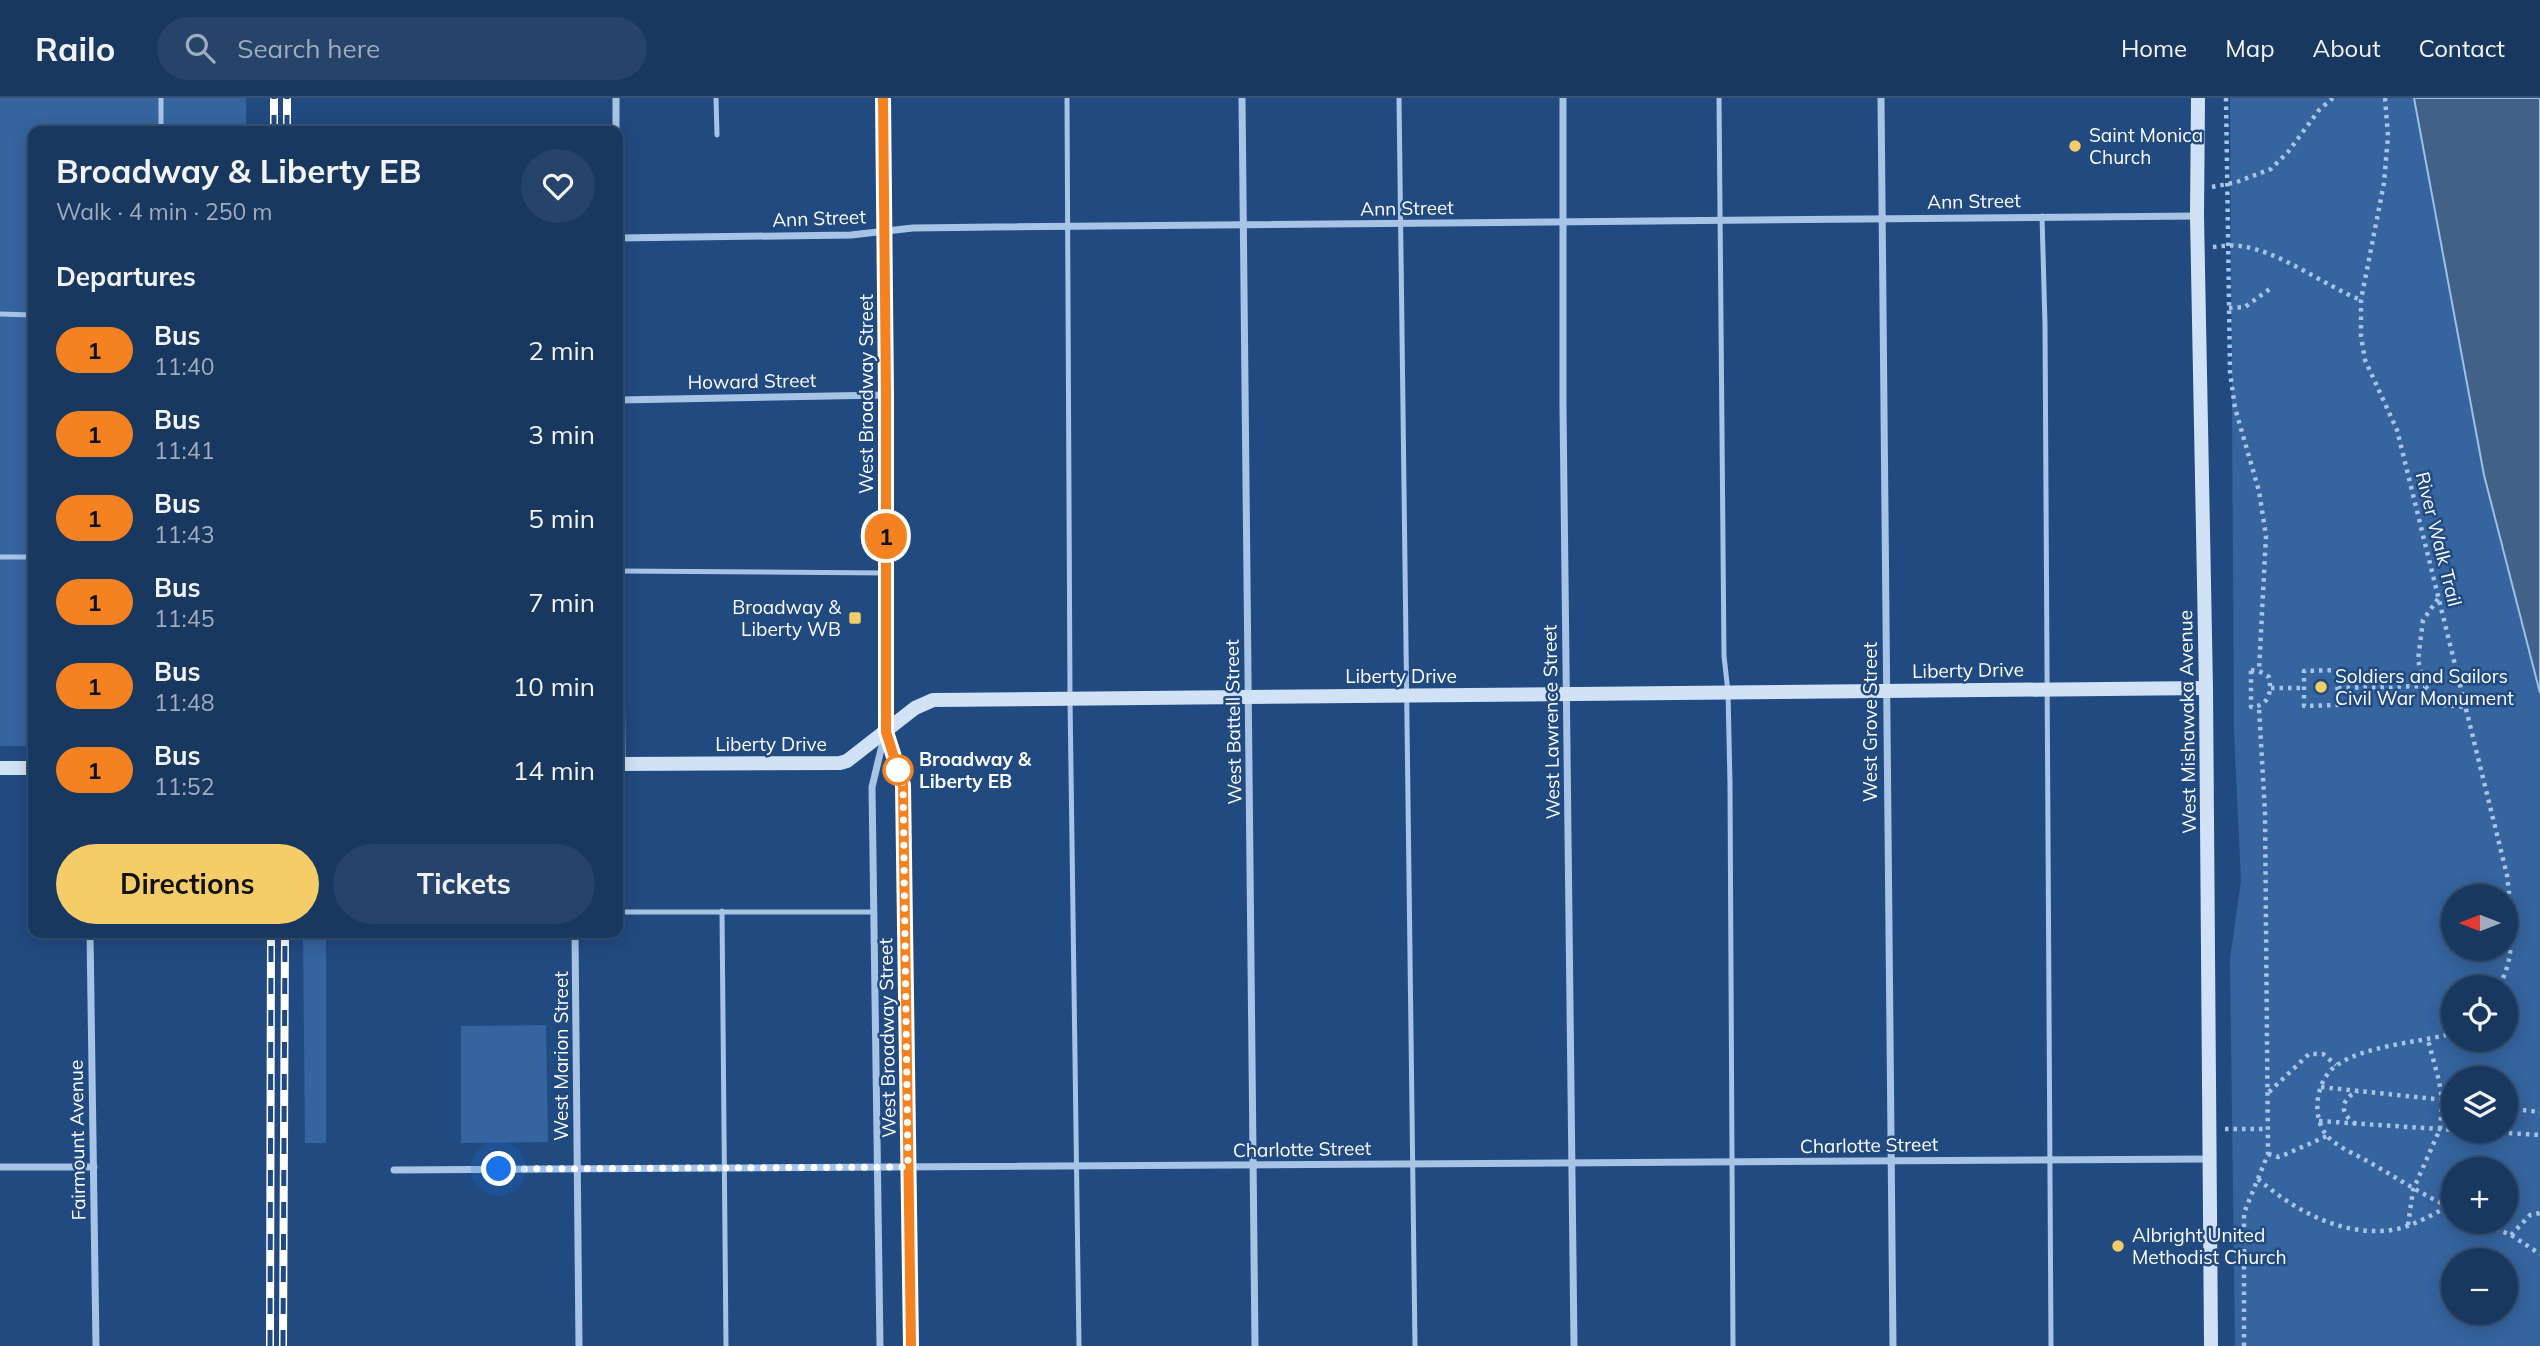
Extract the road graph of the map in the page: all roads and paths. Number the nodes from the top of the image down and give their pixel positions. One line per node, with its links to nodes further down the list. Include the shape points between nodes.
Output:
1 (161, 98): 15 (lane)
2 (616, 98): 16 (street)
3 (716, 98): 17 (lane)
4 (883, 98): 28 (street, West Broadway Street)
5 (1067, 98): 27 (lane)
6 (1242, 98): 25 (street, West Battell Street)
7 (1399, 98): 26 (lane)
8 (1563, 98): 24 (street, West Lawrence Street)
9 (1719, 98): 23 (lane)
10 (1881, 98): 22 (street, West Grove Street)
11 (2198, 98): 19 (street, West Mishawaka Avenue)
12 (2226, 98): 18 (path)
13 (2333, 98): 18 (path, via 2270,169)
14 (2385, 98): 33 (path, River Walk Trail, via 2384,183)
15 (161, 126)
16 (616, 126)
17 (717, 135)
18 (2227, 184): 19 (path); 30 (path)
19 (2197, 187): 21 (street, West Mishawaka Avenue)
20 (2042, 216): 21 (street, Ann Street); 22 (street, Ann Street); 46 (lane)
21 (2197, 216): 31 (street, West Mishawaka Avenue)
22 (1882, 218): 23 (street, Ann Street); 51 (street, West Grove Street)
23 (1720, 219): 24 (street, Ann Street); 52 (lane)
24 (1564, 222): 26 (street, Ann Street); 53 (street, West Lawrence Street)
25 (1244, 224): 26 (street, Ann Street); 27 (street, Ann Street); 55 (street, West Battell Street)
26 (1400, 224): 54 (lane)
27 (1067, 227): 28 (street, Ann Street); 56 (lane)
28 (884, 230): 29 (street, Ann Street, via 851,235); 37 (street, West Broadway Street)
29 (623, 238)
30 (2228, 245): 31 (path); 33 (path, via 2256,249); 34 (path)
31 (2198, 247): 47 (street, West Mishawaka Avenue)
32 (2270, 288): 34 (path, via 2245,307)
33 (2361, 300): 43 (path, River Walk Trail, via 2365,360 2398,430)
34 (2229, 308): 44 (path, via 2235,408 2259,491 2266,536)
35 (0, 314): 36 (lane)
36 (28, 315)
37 (886, 395): 38 (street, Howard Street); 42 (street, West Broadway Street)
38 (623, 400)
39 (0, 557): 40 (lane)
40 (28, 557)
41 (623, 571): 42 (lane)
42 (886, 572): 59 (street, West Broadway Street)
43 (2439, 598): 45 (path, via 2423,620 2418,660); 58 (path, River Walk Trail)
44 (2259, 671): 48 (path, via 2269,677); 57 (path, via 2251,670 2251,707)
45 (2425, 686): 50 (path); 58 (path, via 2442,705)
46 (2046, 688): 47 (street, Liberty Drive); 51 (street, Liberty Drive); 88 (lane)
47 (2206, 688): 89 (street, West Mishawaka Avenue)
48 (2271, 688): 49 (path); 57 (path)
49 (2304, 688): 50 (path, via 2304,671 2337,670); 50 (path, via 2304,706 2338,705)
50 (2338, 688)
51 (1885, 691): 52 (street, Liberty Drive); 90 (street, West Grove Street)
52 (1728, 692): 53 (street, Liberty Drive); 91 (lane)
53 (1566, 694): 54 (street, Liberty Drive); 92 (street, West Lawrence Street)
54 (1406, 695): 55 (street, Liberty Drive); 93 (lane)
55 (1248, 696): 56 (street, Liberty Drive); 94 (street, West Battell Street)
56 (1070, 698): 59 (street, Liberty Drive, via 933,700 915,708); 98 (lane)
57 (2259, 707): 74 (path, via 2265,813)
58 (2466, 707): 68 (path, River Walk Trail, via 2507,875 2511,912)
59 (886, 732): 60 (street, Liberty Drive, via 840,763); 65 (street, West Broadway Street, via 872,787); 97 (street, West Broadway Street, via 903,785)
60 (623, 764)
61 (0, 768): 62 (street)
62 (28, 768)
63 (722, 911): 64 (lane); 65 (lane); 100 (lane)
64 (623, 912)
65 (874, 912): 101 (street, West Broadway Street)
66 (90, 938): 96 (street, Fairmount Avenue)
67 (575, 938): 99 (street, West Marion Street)
68 (2504, 975)
69 (2441, 1036): 70 (path)
70 (2428, 1040): 71 (path, via 2368,1052); 75 (path)
71 (2336, 1065): 72 (path); 74 (path, via 2323,1054 2309,1054)
72 (2321, 1087): 73 (path); 79 (path)
73 (2359, 1091): 76 (path); 80 (path, via 2343,1102 2347,1119)
74 (2268, 1092): 82 (path)
75 (2441, 1093)
76 (2441, 1099)
77 (2518, 1109): 78 (path)
78 (2540, 1112)
79 (2319, 1121): 80 (path); 86 (path)
80 (2358, 1125): 83 (path)
81 (2224, 1129): 82 (path)
82 (2267, 1129): 87 (path)
83 (2441, 1129): 104 (path)
84 (2518, 1134): 85 (path)
85 (2540, 1135)
86 (2327, 1136): 87 (path, via 2278,1157); 104 (path)
87 (2267, 1154): 103 (path)
88 (2049, 1159): 89 (street, Charlotte Street); 90 (street, Charlotte Street); 122 (lane)
89 (2210, 1159): 123 (street, West Mishawaka Avenue)
90 (1890, 1161): 91 (street, Charlotte Street); 121 (street, West Grove Street)
91 (1731, 1162): 92 (street, Charlotte Street); 120 (lane)
92 (1572, 1163): 93 (street, Charlotte Street); 119 (street, West Lawrence Street)
93 (1411, 1164): 94 (street, Charlotte Street); 118 (lane)
94 (1252, 1166): 98 (street, Charlotte Street); 117 (street, West Battell Street)
95 (0, 1167): 96 (street)
96 (93, 1167): 111 (street, Fairmount Avenue)
97 (908, 1167): 98 (street, Charlotte Street); 101 (street, Charlotte Street); 115 (street, West Broadway Street)
98 (1076, 1167): 116 (lane)
99 (577, 1168): 100 (street, Charlotte Street); 102 (street, Charlotte Street); 112 (street, West Marion Street)
100 (723, 1168): 101 (street, Charlotte Street); 113 (lane)
101 (877, 1168): 114 (street, West Broadway Street)
102 (394, 1170)
103 (2258, 1179): 108 (path, via 2281,1199 2327,1222 2364,1230); 124 (path, via 2243,1224)
104 (2413, 1190): 105 (path); 108 (path)
105 (2441, 1203)
106 (2441, 1212): 108 (path)
107 (2540, 1213): 109 (path, via 2530,1215)
108 (2408, 1225)
109 (2511, 1235): 110 (path)
110 (2540, 1254)
111 (96, 1346)
112 (579, 1346)
113 (726, 1346)
114 (880, 1346)
115 (911, 1346)
116 (1079, 1346)
117 (1255, 1346)
118 (1415, 1346)
119 (1574, 1346)
120 (1733, 1346)
121 (1893, 1346)
122 (2051, 1346)
123 (2211, 1346)
124 (2244, 1346)

